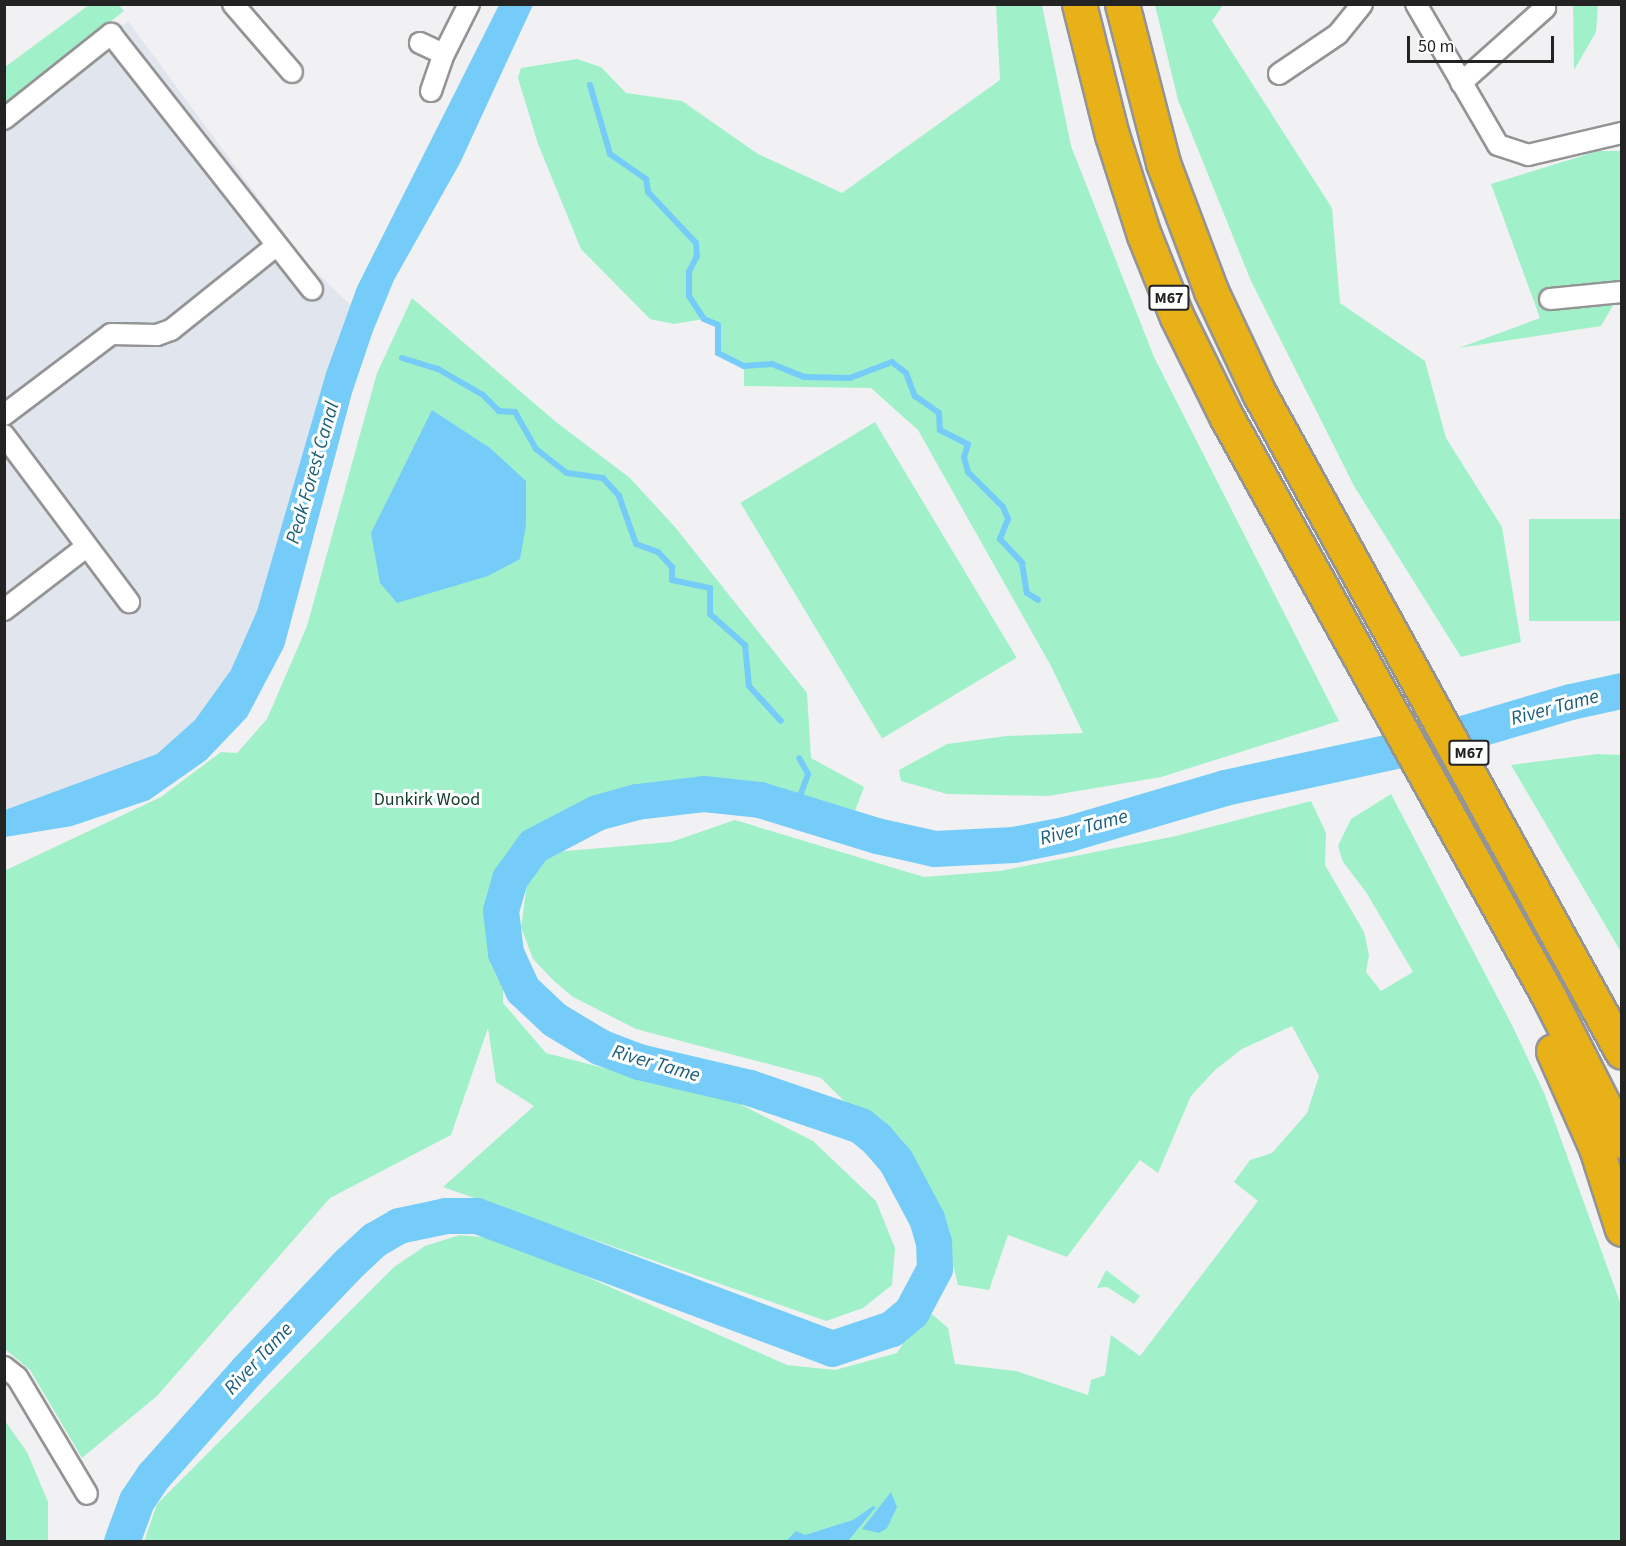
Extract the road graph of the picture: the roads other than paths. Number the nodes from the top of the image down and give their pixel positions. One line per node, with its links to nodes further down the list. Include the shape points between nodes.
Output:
1 (233, 4): 10 (street)
2 (469, 4): 9 (street)
3 (1079, 4): 26 (highway, M67, via 1112,135 1144,235 1177,317 1227,418)
4 (1122, 4): 25 (highway, M67, via 1163,163 1211,291 1259,393)
5 (1362, 4): 11 (street, via 1338,34)
6 (1416, 4): 12 (street)
7 (1543, 4): 12 (street, via 1545,8)
8 (420, 43): 9 (street)
9 (444, 54): 13 (street)
10 (292, 72)
11 (1279, 74)
12 (1461, 84): 15 (street, via 1498,145 1528,155)
13 (431, 91)
14 (4, 119): 16 (street, via 111,34)
15 (1622, 133)
16 (276, 246): 17 (street); 20 (street, via 171,330 157,334 111,334)
17 (312, 289)
18 (1622, 292): 19 (street)
19 (1550, 299)
20 (4, 415)
21 (4, 435): 22 (street)
22 (86, 547): 23 (street); 24 (street)
23 (129, 602)
24 (4, 610)
25 (1590, 972): 27 (highway, M67); 28 (highway, M67)
26 (1540, 1000): 29 (highway, M67); 30 (highway, M67)
27 (1622, 1004)
28 (1622, 1052)
29 (1622, 1141)
30 (1622, 1229)
31 (4, 1367): 32 (street, via 17,1377)
32 (87, 1494)

